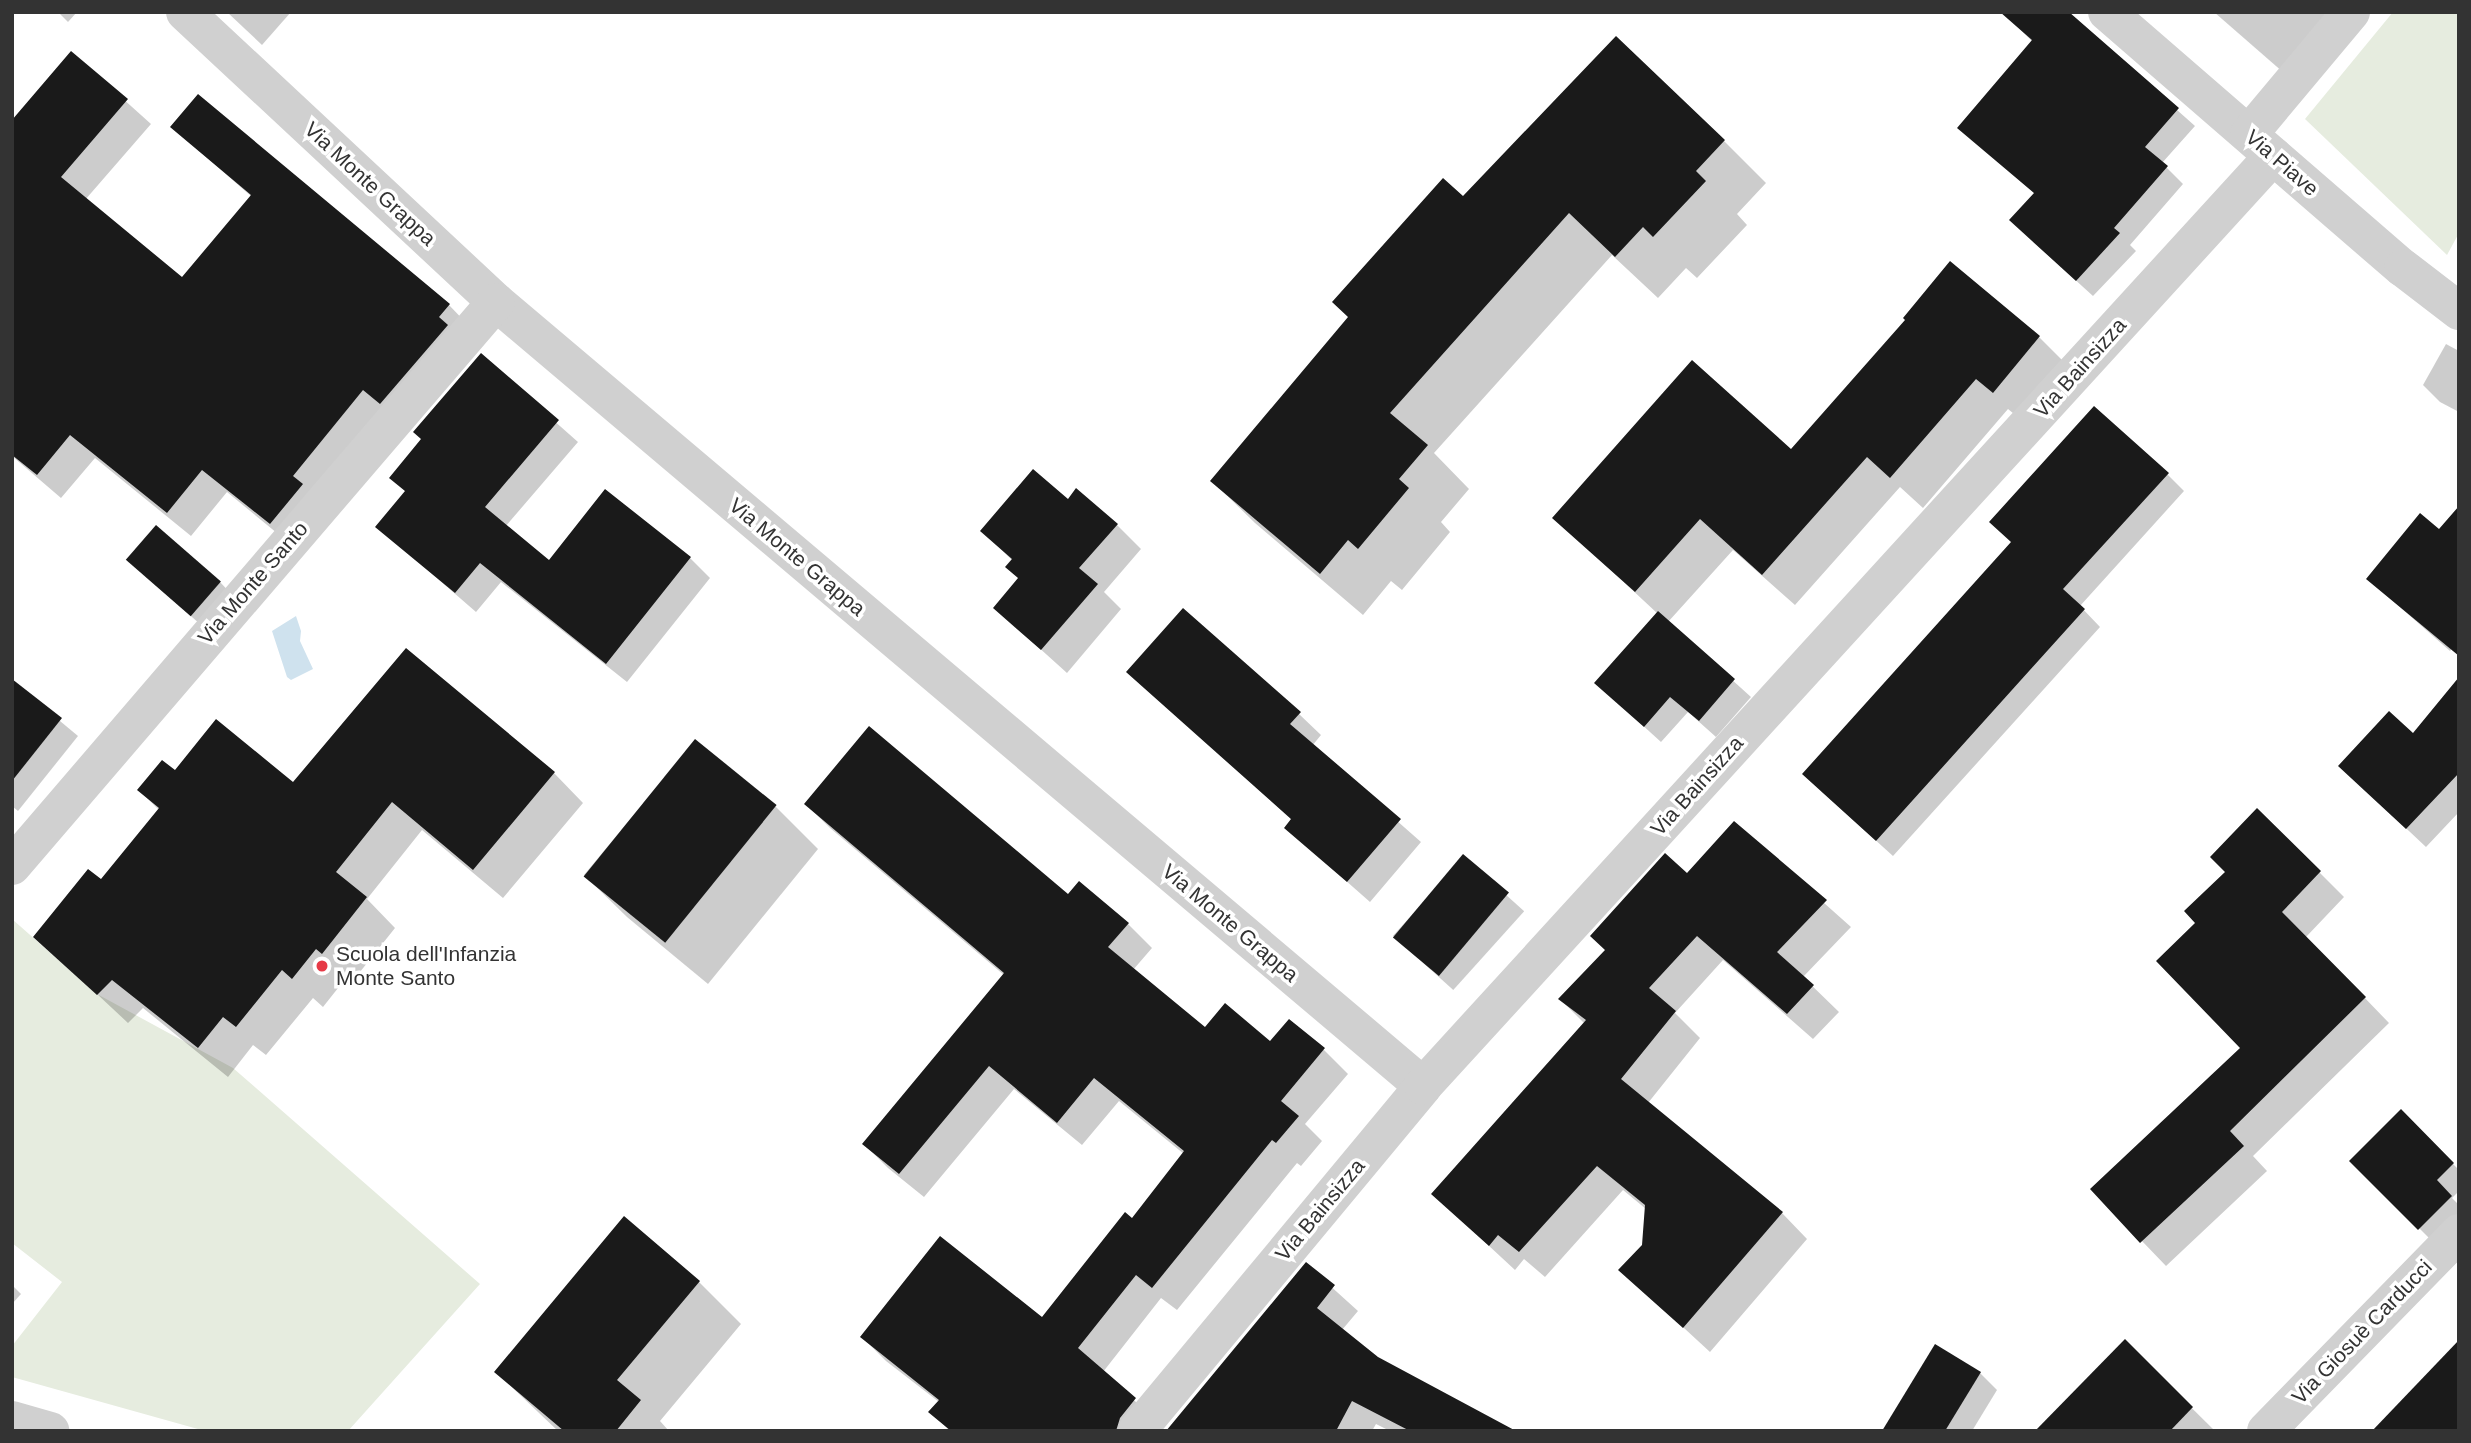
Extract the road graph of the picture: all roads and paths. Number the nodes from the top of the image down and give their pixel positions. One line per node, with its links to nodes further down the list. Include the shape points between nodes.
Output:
1 (185, 12): 5 (street, Via Monte Grappa)
2 (2107, 12): 4 (street, Via Piave)
3 (2351, 12): 4 (street, Via Bainsizza)
4 (2261, 145): 6 (street, Via Piave); 8 (street, Via Bainsizza)
5 (496, 302): 7 (street, Via Monte Santo); 8 (street, Via Monte Grappa)
6 (2459, 311)
7 (12, 866)
8 (1423, 1086): 10 (street, Via Bainsizza)
9 (2459, 1233): 11 (street, Via Giosuè Carducci)
10 (1137, 1431)
11 (2266, 1431)

